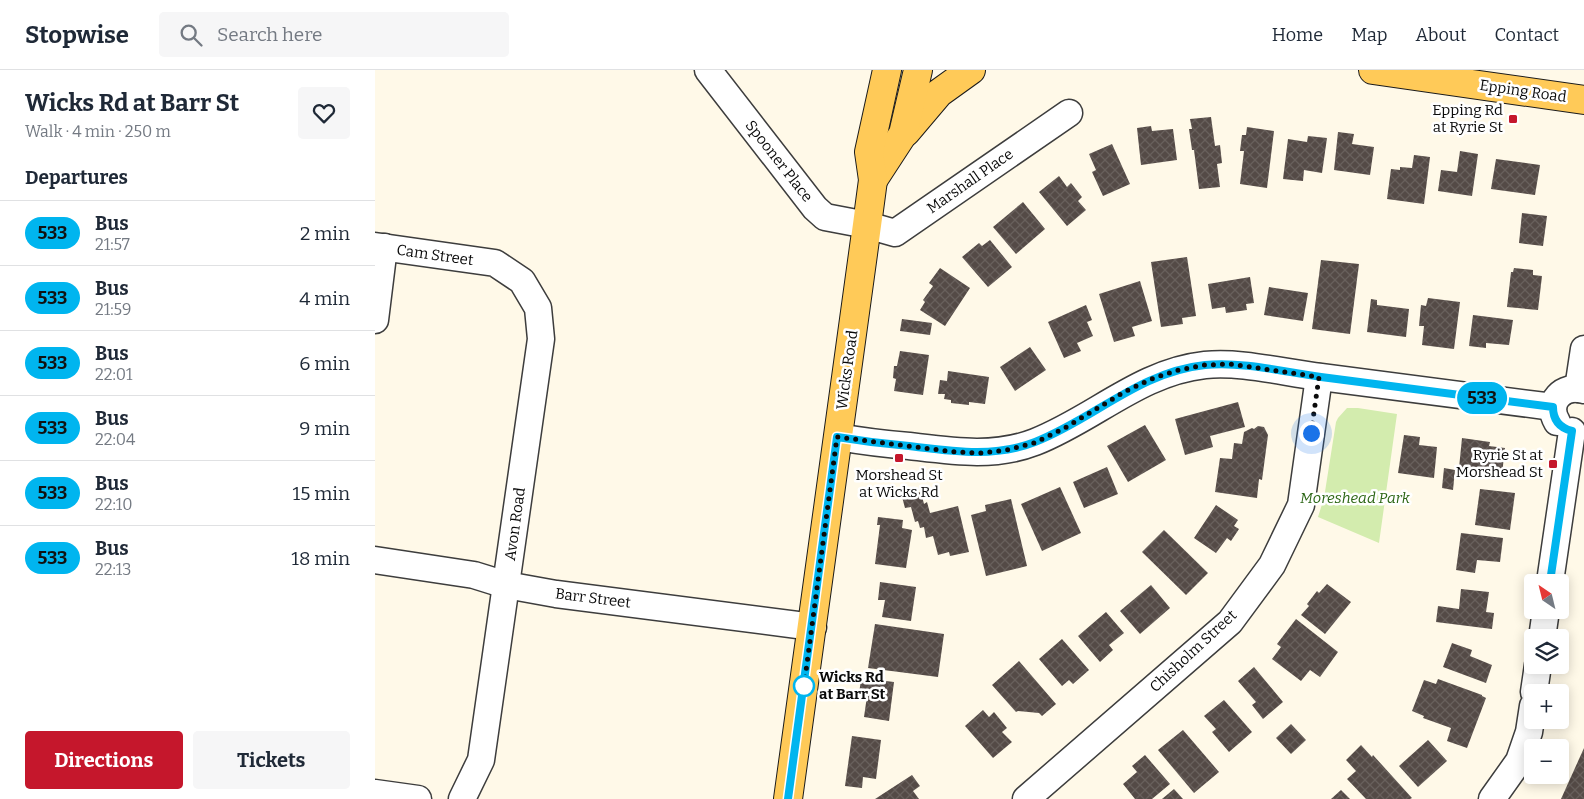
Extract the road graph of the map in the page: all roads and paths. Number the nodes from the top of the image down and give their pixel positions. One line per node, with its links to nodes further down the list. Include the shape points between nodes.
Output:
1 (708, 70): 10 (street, Spooner Place, via 815,208 825,217)
2 (887, 70): 9 (main road, Wicks Road, via 869,152)
3 (918, 70): 8 (main road, Wicks Road)
4 (971, 70): 8 (main road, via 939,92)
5 (1373, 70): 6 (main road, Epping Road)
6 (1584, 100)
7 (1069, 113): 10 (street, Marshall Place, via 895,233)
8 (903, 134): 9 (main road, Wicks Road)
9 (873, 180): 10 (main road, Wicks Road)
10 (867, 225): 19 (main road, Wicks Road)
11 (379, 247): 12 (street, Cam Street); 13 (street)
12 (495, 263): 22 (street, Avon Road, via 521,281 538,308 541,339)
13 (375, 320)
14 (1584, 349): 16 (street)
15 (1319, 377): 17 (street); 19 (street, via 1230,364 1179,370 1126,391 1034,443 1007,450 955,452); 29 (street, Chisholm Street, via 1301,505 1272,565 1230,622)
16 (1581, 389): 17 (street, via 1571,388 1559,395)
17 (1553, 407): 18 (street, via 1555,420 1565,429)
18 (1578, 430): 21 (street)
19 (837, 437): 23 (main road, Wicks Road)
20 (375, 560): 22 (street, Barr Street)
21 (1551, 574)
22 (506, 584): 23 (street, Barr Street, via 556,594); 27 (street, Avon Road, via 481,760)
23 (813, 627): 28 (main road, Wicks Road)
24 (1529, 729): 30 (street, via 1519,761)
25 (375, 793): 26 (street)
26 (418, 799)
27 (462, 799)
28 (788, 799)
29 (1026, 799)
30 (1492, 799)

